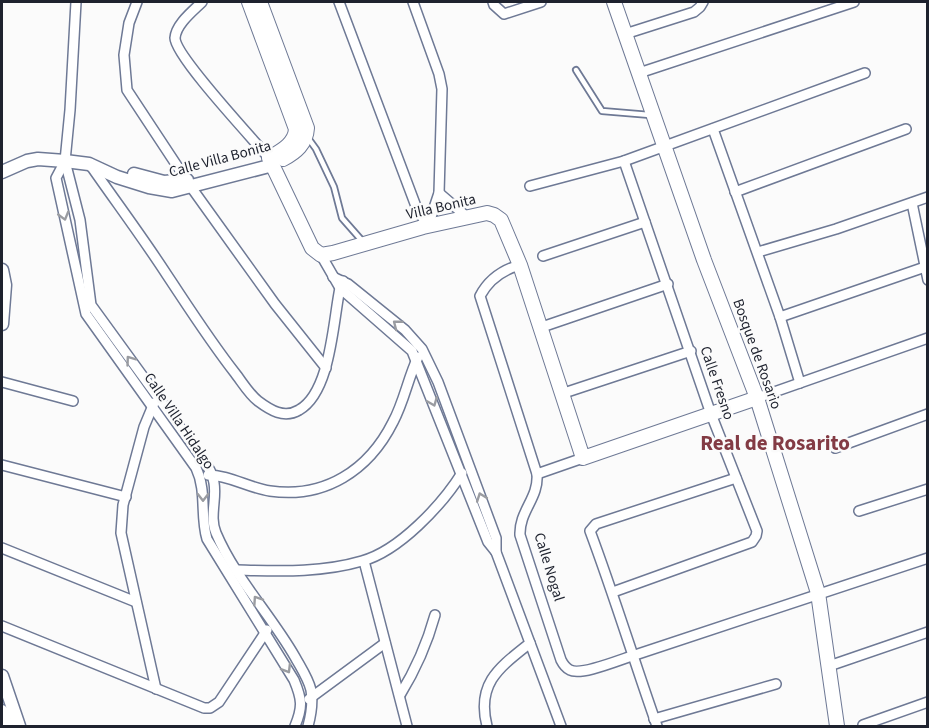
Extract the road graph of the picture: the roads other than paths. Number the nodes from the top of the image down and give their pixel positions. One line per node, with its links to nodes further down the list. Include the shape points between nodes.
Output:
1 (76, 2): 22 (street, Calle Villa Hidalgo)
2 (137, 2): 27 (street, via 124,55 127,90)
3 (202, 2): 23 (street, via 181,24 175,41 215,96)
4 (249, 2): 20 (main road)
5 (260, 2): 20 (main road, via 307,128)
6 (339, 2): 35 (street, via 417,209)
7 (412, 2): 30 (street, via 440,74)
8 (493, 2): 9 (street, via 504,14)
9 (541, 2)
10 (614, 2): 13 (main road, Bosque de Rosario)
11 (703, 2): 13 (street, via 694,12)
12 (854, 2): 15 (street)
13 (625, 34): 15 (main road, Bosque de Rosario)
14 (576, 70): 17 (lane, via 602,111)
15 (639, 73): 17 (main road, Bosque de Rosario)
16 (865, 73): 18 (street)
17 (653, 115): 21 (main road, Bosque de Rosario)
18 (713, 129): 21 (street); 29 (street)
19 (906, 129): 29 (street)
20 (301, 135): 23 (main road, Calle Villa Bonita, via 299,148); 36 (lane, via 316,149 334,188 342,218)
21 (664, 147): 24 (street); 57 (main road, Bosque de Rosario)
22 (65, 160): 25 (street, Calle Villa Bonita); 26 (street, Calle Villa Bonita, via 27,161); 59 (street, Calle Villa Hidalgo, one-way to 22, via 91,305 80,220); 59 (street, Calle Villa Hidalgo, one-way to 59, via 56,178 82,306 94,328)
23 (271, 161): 27 (street, Calle Villa Bonita); 38 (main road, via 312,248)
24 (624, 161): 28 (street); 34 (street, Calle Fresno)
25 (95, 166): 27 (street, Calle Villa Bonita); 53 (street, via 213,345 256,399 275,413 298,411 318,390)
26 (2, 172)
27 (188, 184): 53 (street)
28 (530, 186)
29 (735, 192): 37 (street)
30 (439, 194): 33 (street); 35 (street)
31 (927, 196): 32 (street)
32 (912, 203): 37 (street); 41 (street)
33 (468, 218): 35 (main road, Villa Bonita); 40 (main road, Villa Bonita, via 487,213 501,220)
34 (645, 222): 39 (street); 44 (street, Calle Fresno)
35 (428, 226): 36 (main road, Villa Bonita)
36 (364, 244): 38 (main road, Villa Bonita)
37 (758, 252): 46 (street)
38 (321, 255): 45 (street)
39 (543, 256)
40 (520, 265): 48 (main road, Villa Bonita); 67 (street, via 495,277 480,296)
41 (925, 267): 43 (street); 46 (street)
42 (2, 270): 47 (street)
43 (927, 280)
44 (668, 284): 48 (street); 51 (street, Calle Fresno)
45 (341, 285): 50 (street, one-way to 45, via 405,330); 52 (street); 53 (street)
46 (780, 317): 55 (street)
47 (2, 324)
48 (542, 327): 56 (main road, Villa Bonita)
49 (927, 338): 55 (street)
50 (422, 349): 52 (street); 74 (street, one-way to 50, via 496,538 471,469)
51 (691, 351): 56 (street); 60 (street, Calle Fresno)
52 (416, 360): 65 (street, one-way to 65); 66 (street, via 394,421 381,443 371,456 328,486 296,493 269,491)
53 (326, 368)
54 (2, 382): 58 (street)
55 (800, 383): 57 (street)
56 (564, 393): 63 (main road, Villa Bonita)
57 (757, 398): 60 (main road); 79 (main road, Bosque de Rosario)
58 (73, 400)
59 (155, 402): 66 (street, Calle Villa Hidalgo); 68 (street, Calle Villa Hidalgo); 71 (street, via 144,427)
60 (711, 414): 63 (main road); 69 (street, Calle Fresno)
61 (927, 414): 62 (street)
62 (835, 448)
63 (583, 458): 67 (street)
64 (2, 465): 71 (street)
65 (462, 473): 74 (street, via 488,542); 76 (street, via 426,517 400,540)
66 (212, 474): 68 (street); 77 (street, Calle Villa Hidalgo, via 214,531)
67 (537, 474): 88 (street, Calle Nogal, via 536,489 521,519 520,535 561,660 576,672)
68 (200, 475): 84 (street, Calle Villa Hidalgo, one-way to 84, via 207,540)
69 (736, 478): 78 (street, Calle Fresno, via 757,531 752,542); 78 (street, via 592,526 590,531)
70 (927, 489): 72 (street)
71 (126, 497): 80 (street, via 121,533)
72 (859, 511)
73 (2, 548): 80 (street)
74 (496, 552): 87 (street)
75 (927, 558): 79 (street, Calle Nogal)
76 (364, 561): 77 (street, via 298,572); 86 (street)
77 (237, 570): 82 (street, Calle Villa Hidalgo, one-way to 77)
78 (613, 592): 88 (street)
79 (818, 593): 88 (street, Calle Nogal); 89 (main road, Bosque de Rosario)
80 (136, 602): 92 (street)
81 (435, 615): 93 (street, via 428,644)
82 (273, 623): 84 (street); 94 (street, Calle Villa Hidalgo, via 306,678)
83 (2, 626): 92 (street)
84 (265, 632): 92 (street, via 219,702 210,708); 95 (street, Calle Villa Hidalgo, one-way to 95, via 294,680)
85 (927, 632): 89 (street)
86 (385, 643): 93 (street); 94 (street)
87 (530, 643): 105 (street, via 498,668 489,684 483,712); 106 (street)
88 (632, 656): 98 (street)
89 (829, 666): 107 (main road, Bosque de Rosario)
90 (2, 676): 101 (street)
91 (776, 684): 98 (street)
92 (156, 689)
93 (400, 695): 104 (street)
94 (312, 698): 95 (street); 103 (street, Calle Villa Hidalgo)
95 (301, 702): 102 (street, via 302,712)
96 (927, 702): 99 (street)
97 (2, 711): 100 (street)
98 (656, 723)
99 (863, 725)
100 (7, 726)
101 (19, 726)
102 (295, 726)
103 (308, 726)
104 (407, 726)
105 (487, 726)
106 (561, 726)
107 (837, 726)

